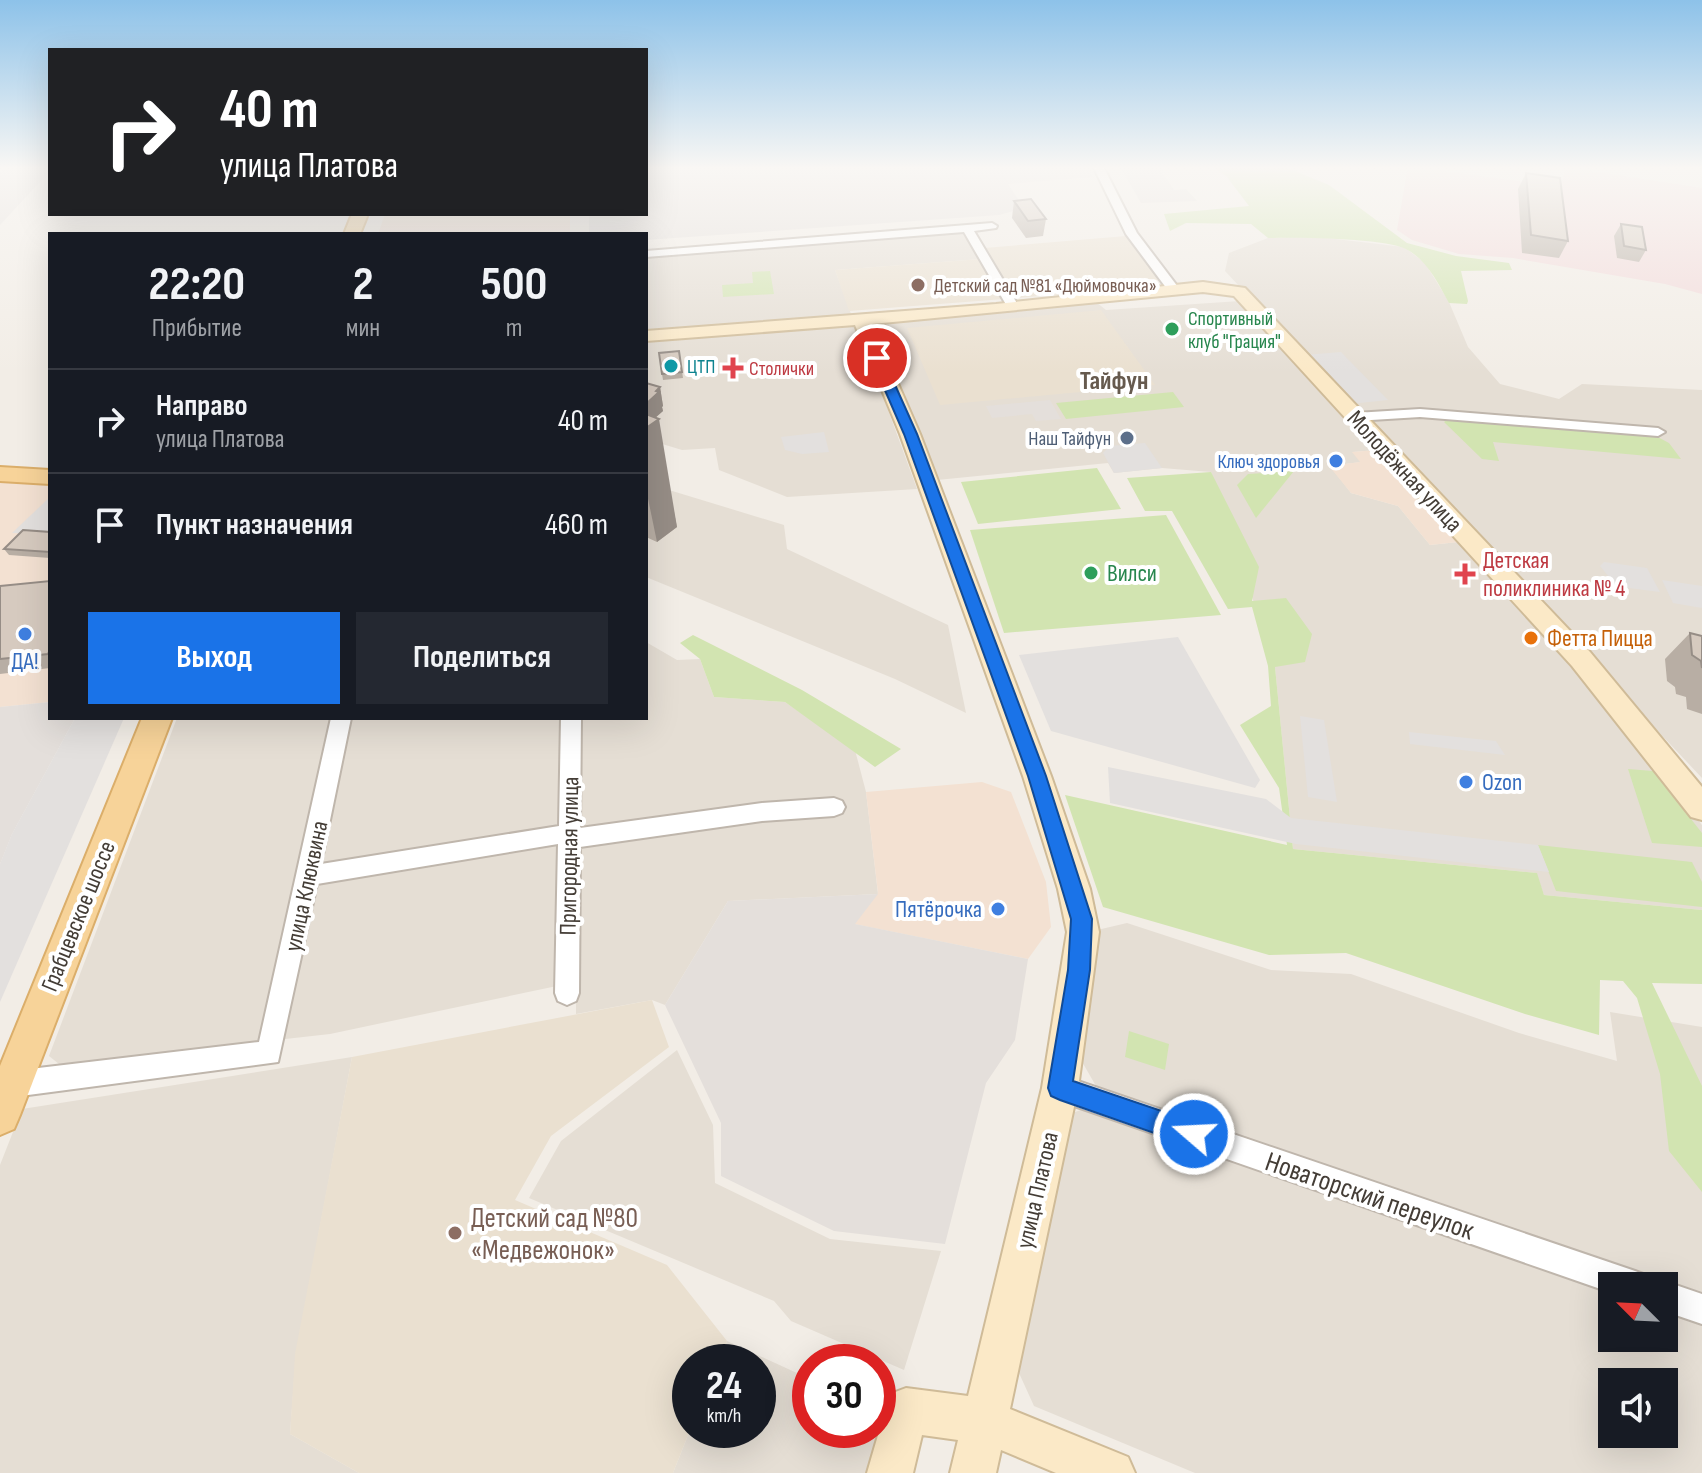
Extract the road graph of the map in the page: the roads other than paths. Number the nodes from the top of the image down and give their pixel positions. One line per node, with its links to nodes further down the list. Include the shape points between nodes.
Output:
1 (884, 235): 4 (street)
2 (971, 235): 6 (street)
3 (1133, 235): 5 (street)
4 (648, 254)
5 (1174, 290): 6 (street); 9 (street, Молодёжная улица, via 1239,292)
6 (1012, 305): 7 (street)
7 (861, 319): 8 (street); 21 (street, улица Платова, via 910,434 1074,889 1083,932)
8 (648, 336)
9 (1355, 417): 10 (street, via 1449,414); 17 (street, Молодёжная улица, via 1581,659)
10 (1658, 432)
11 (0, 474): 12 (main road)
12 (48, 477)
13 (156, 720): 22 (main road, Грабцевское шоссе)
14 (341, 720): 19 (street, улица Клюквина)
15 (571, 720): 18 (street, Пригородная улица)
16 (834, 807): 18 (street)
17 (1702, 808)
18 (569, 839): 19 (street, via 558,835); 20 (street, Пригородная улица)
19 (308, 876): 22 (street, улица Клюквина, via 269,1053)
20 (567, 993)
21 (1060, 1088): 23 (street, Новаторский переулок); 26 (street, улица Платова)
22 (7, 1099)
23 (1598, 1273)
24 (1678, 1301): 25 (street)
25 (1702, 1309)
26 (985, 1421): 27 (street, via 906,1410); 28 (street, улица Платова); 29 (street)
27 (890, 1473)
28 (973, 1473)
29 (1112, 1473)

